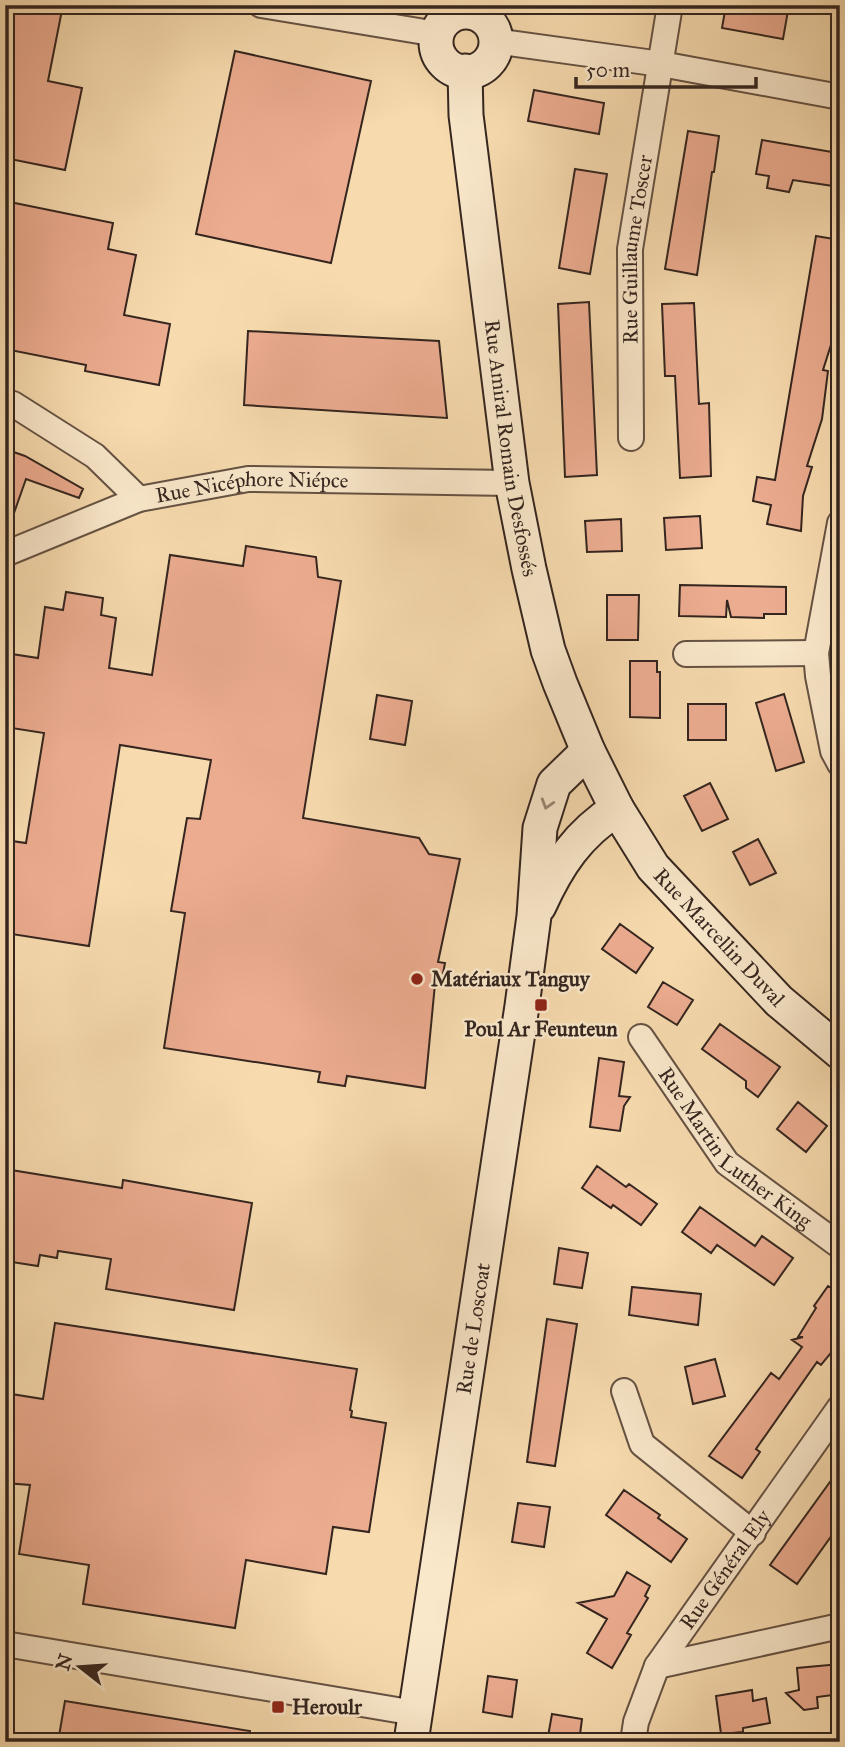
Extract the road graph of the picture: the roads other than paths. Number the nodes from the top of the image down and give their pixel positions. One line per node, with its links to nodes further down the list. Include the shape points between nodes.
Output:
1 (261, 5): 4 (street)
2 (670, 5): 6 (street, Rue Guillaume Toscer)
3 (462, 9): 4 (main road, via 446,19); 5 (main road, via 485,19)
4 (437, 34): 7 (main road, via 442,59)
5 (495, 40): 6 (street); 7 (main road, via 486,62)
6 (661, 64): 8 (street); 10 (street, Rue Guillaume Toscer, via 630,249)
7 (465, 71): 11 (main road, Rue Amiral Romain Desfossés, via 465,103)
8 (840, 97)
9 (5, 402): 12 (street, via 95,456)
10 (631, 438)
11 (512, 483): 12 (street, Rue Nicéphore Niépce, via 247,480); 17 (main road, Rue Amiral Romain Desfossés, via 548,650)
12 (139, 499): 14 (street, Rue Nicéphore Niépce)
13 (840, 523): 15 (street)
14 (5, 554)
15 (816, 653): 16 (street); 18 (street, via 832,751)
16 (686, 654)
17 (587, 751): 19 (main road, Rue Amiral Romain Desfossés); 20 (main road, Rue de Loscoat, one-way to 20, via 554,784 540,828)
18 (840, 764)
19 (617, 809): 20 (main road, Rue de Loscoat, via 582,834 553,874); 22 (main road, Rue Marcellin Duval, via 653,867 779,1000)
20 (534, 916): 30 (main road, Rue de Loscoat)
21 (641, 1037): 23 (street, Rue Martin Luther King, via 727,1163)
22 (840, 1052)
23 (840, 1246)
24 (624, 1391): 26 (street, via 642,1444)
25 (840, 1407): 26 (street, Rue Général Ely)
26 (752, 1533): 29 (street, Rue Général Ely)
27 (840, 1626): 29 (street)
28 (5, 1644): 30 (street)
29 (657, 1666): 31 (street, Rue Général Ely)
30 (413, 1727)
31 (633, 1742)

